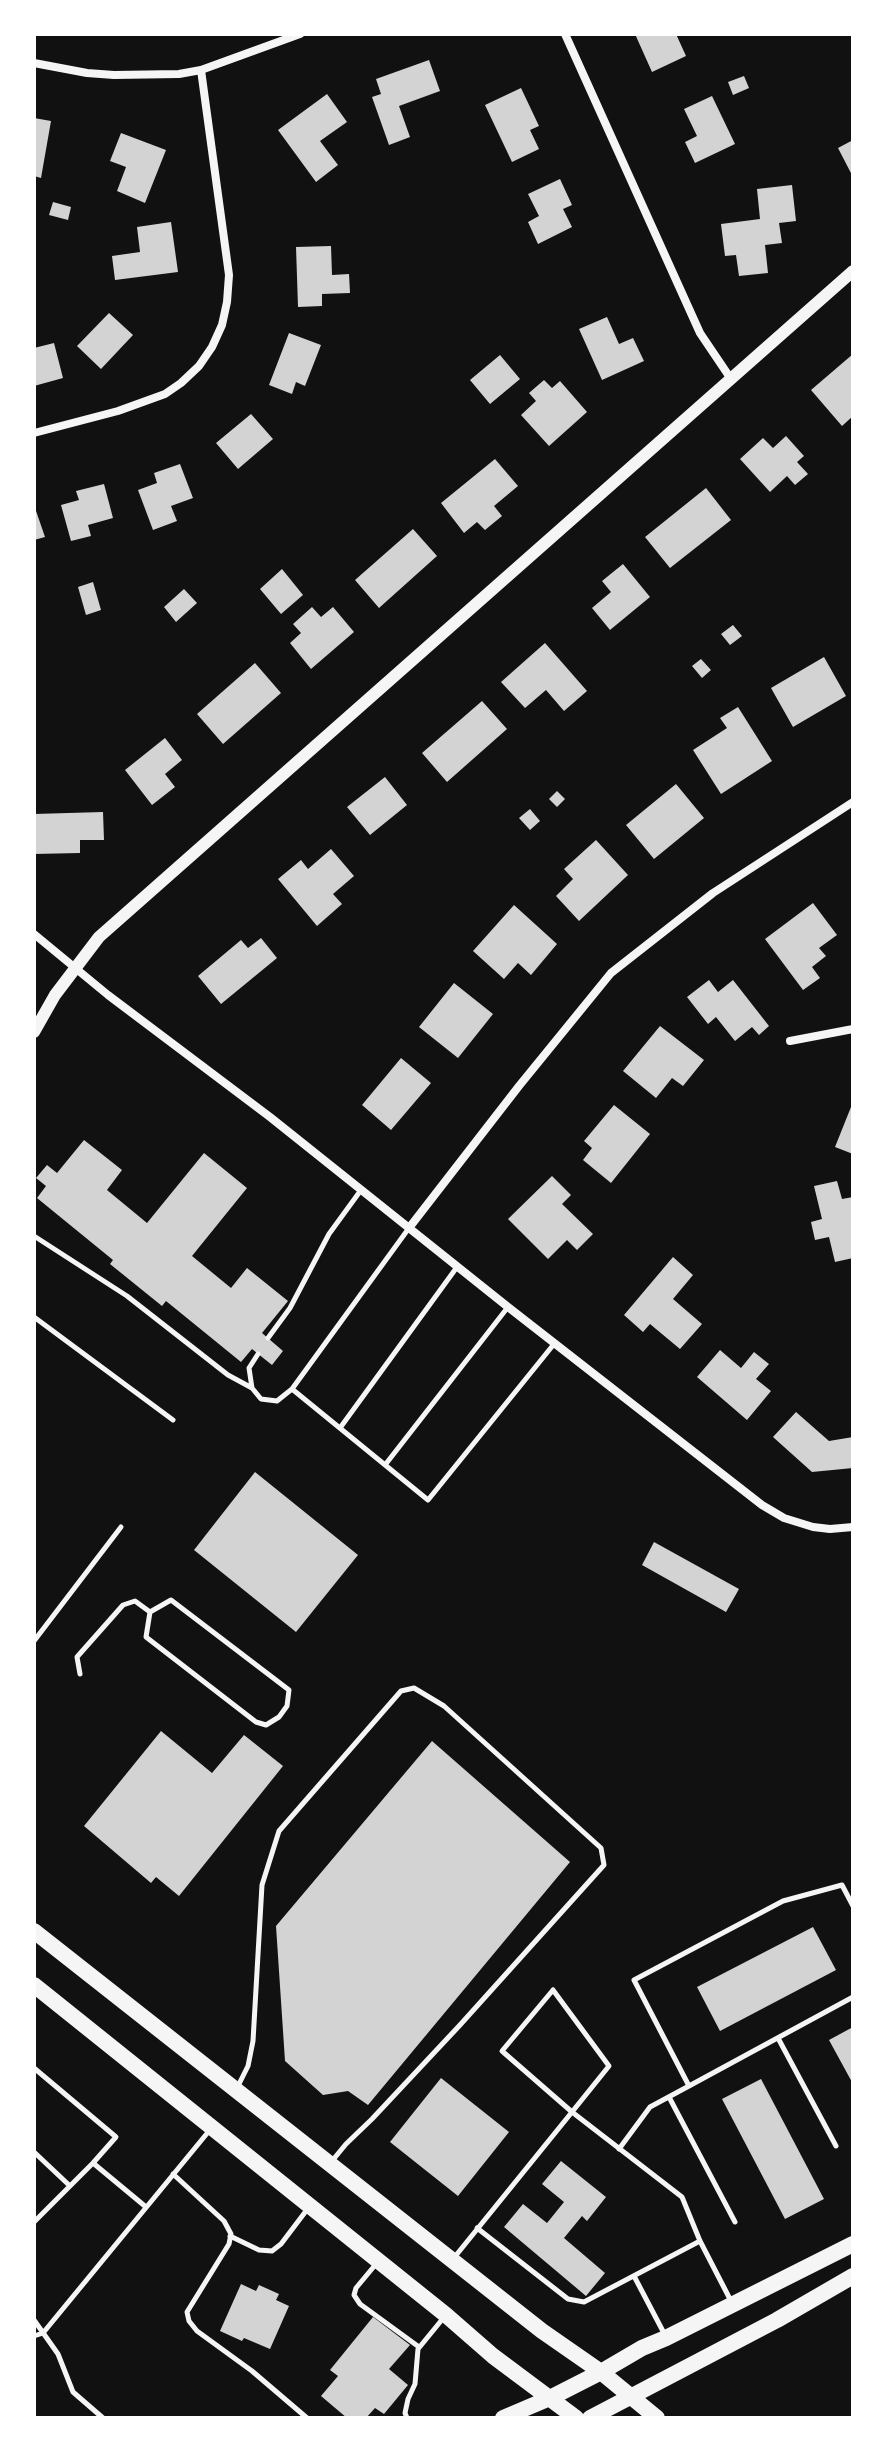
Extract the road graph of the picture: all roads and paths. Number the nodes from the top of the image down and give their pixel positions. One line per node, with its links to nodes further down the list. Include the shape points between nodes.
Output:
1 (300, 34): 4 (street)
2 (565, 34): 6 (street, via 700,333)
3 (34, 63): 4 (street, via 114,75)
4 (201, 70): 7 (street, via 229,275 222,325 212,347 199,366 165,394)
5 (853, 271): 6 (street)
6 (731, 379): 10 (street, via 99,937)
7 (34, 433)
8 (853, 802): 15 (street, via 713,893 611,973)
9 (34, 934): 10 (street)
10 (75, 967): 12 (street); 14 (street)
11 (853, 1029): 13 (street)
12 (34, 1032)
13 (790, 1041)
14 (361, 1190): 15 (street); 20 (lane)
15 (409, 1228): 17 (street); 24 (lane)
16 (34, 1236): 23 (lane)
17 (457, 1267): 18 (street); 26 (lane)
18 (508, 1307): 21 (street); 27 (lane)
19 (34, 1317): 25 (lane)
20 (268, 1338)
21 (554, 1343): 27 (lane, via 428,1500); 29 (street, via 784,1518 813,1527)
22 (258, 1354): 23 (lane, via 249,1368)
23 (252, 1388): 24 (lane, via 261,1399 277,1401)
24 (292, 1389): 26 (lane)
25 (173, 1420)
26 (340, 1428): 27 (lane)
27 (385, 1465)
28 (121, 1527): 31 (lane)
29 (853, 1527)
30 (150, 1612): 30 (lane, via 171,1600 289,1690 279,1717 266,1725 256,1722 146,1637); 32 (lane, via 135,1601 123,1605 77,1657)
31 (34, 1641)
32 (80, 1674)
33 (853, 1906): 39 (lane, via 842,1885 783,1901 634,1980)
34 (34, 1931): 40 (main road)
35 (34, 1985): 43 (main road)
36 (853, 1997): 37 (lane)
37 (778, 2038): 39 (lane); 44 (lane)
38 (34, 2068): 47 (lane, via 116,2137)
39 (689, 2086): 41 (lane)
40 (235, 2091): 48 (main road); 48 (lane, via 253,2041 262,1885 279,1831 401,1691 414,1688 444,1706 601,1848 604,1865)
41 (669, 2097): 45 (lane, via 650,2107); 54 (lane)
42 (572, 2112): 42 (lane, via 502,2051 553,1990 609,2066); 45 (lane); 55 (lane)
43 (212, 2127): 49 (lane); 51 (main road)
44 (836, 2146)
45 (619, 2149): 57 (lane, via 682,2197)
46 (34, 2152): 50 (lane)
47 (93, 2163): 50 (lane); 52 (lane)
48 (329, 2165): 59 (main road)
49 (173, 2174): 52 (lane); 56 (lane, via 224,2221)
50 (70, 2186): 53 (lane)
51 (310, 2205): 56 (lane, via 272,2251); 60 (main road)
52 (146, 2207): 66 (lane)
53 (34, 2222)
54 (735, 2222)
55 (477, 2228): 59 (lane); 61 (lane, via 568,2299 584,2302)
56 (230, 2236): 74 (lane, via 187,2312 189,2321)
57 (700, 2241): 61 (lane); 63 (lane)
58 (853, 2244): 63 (main road)
59 (453, 2260): 70 (main road)
60 (379, 2261): 64 (main road); 69 (lane, via 354,2295)
61 (634, 2276): 68 (lane)
62 (853, 2276): 71 (main road)
63 (733, 2304): 68 (main road)
64 (446, 2315): 69 (lane); 72 (main road)
65 (34, 2320): 66 (lane)
66 (43, 2333): 67 (lane); 73 (lane, via 73,2392)
67 (34, 2336)
68 (666, 2338): 70 (main road)
69 (419, 2347): 75 (lane)
70 (601, 2372): 71 (main road); 72 (main road)
71 (634, 2397): 78 (main road); 79 (main road)
72 (550, 2398): 76 (main road); 77 (main road)
73 (103, 2418)
74 (307, 2418)
75 (407, 2418)
76 (503, 2418)
77 (576, 2418)
78 (590, 2418)
79 (657, 2418)

